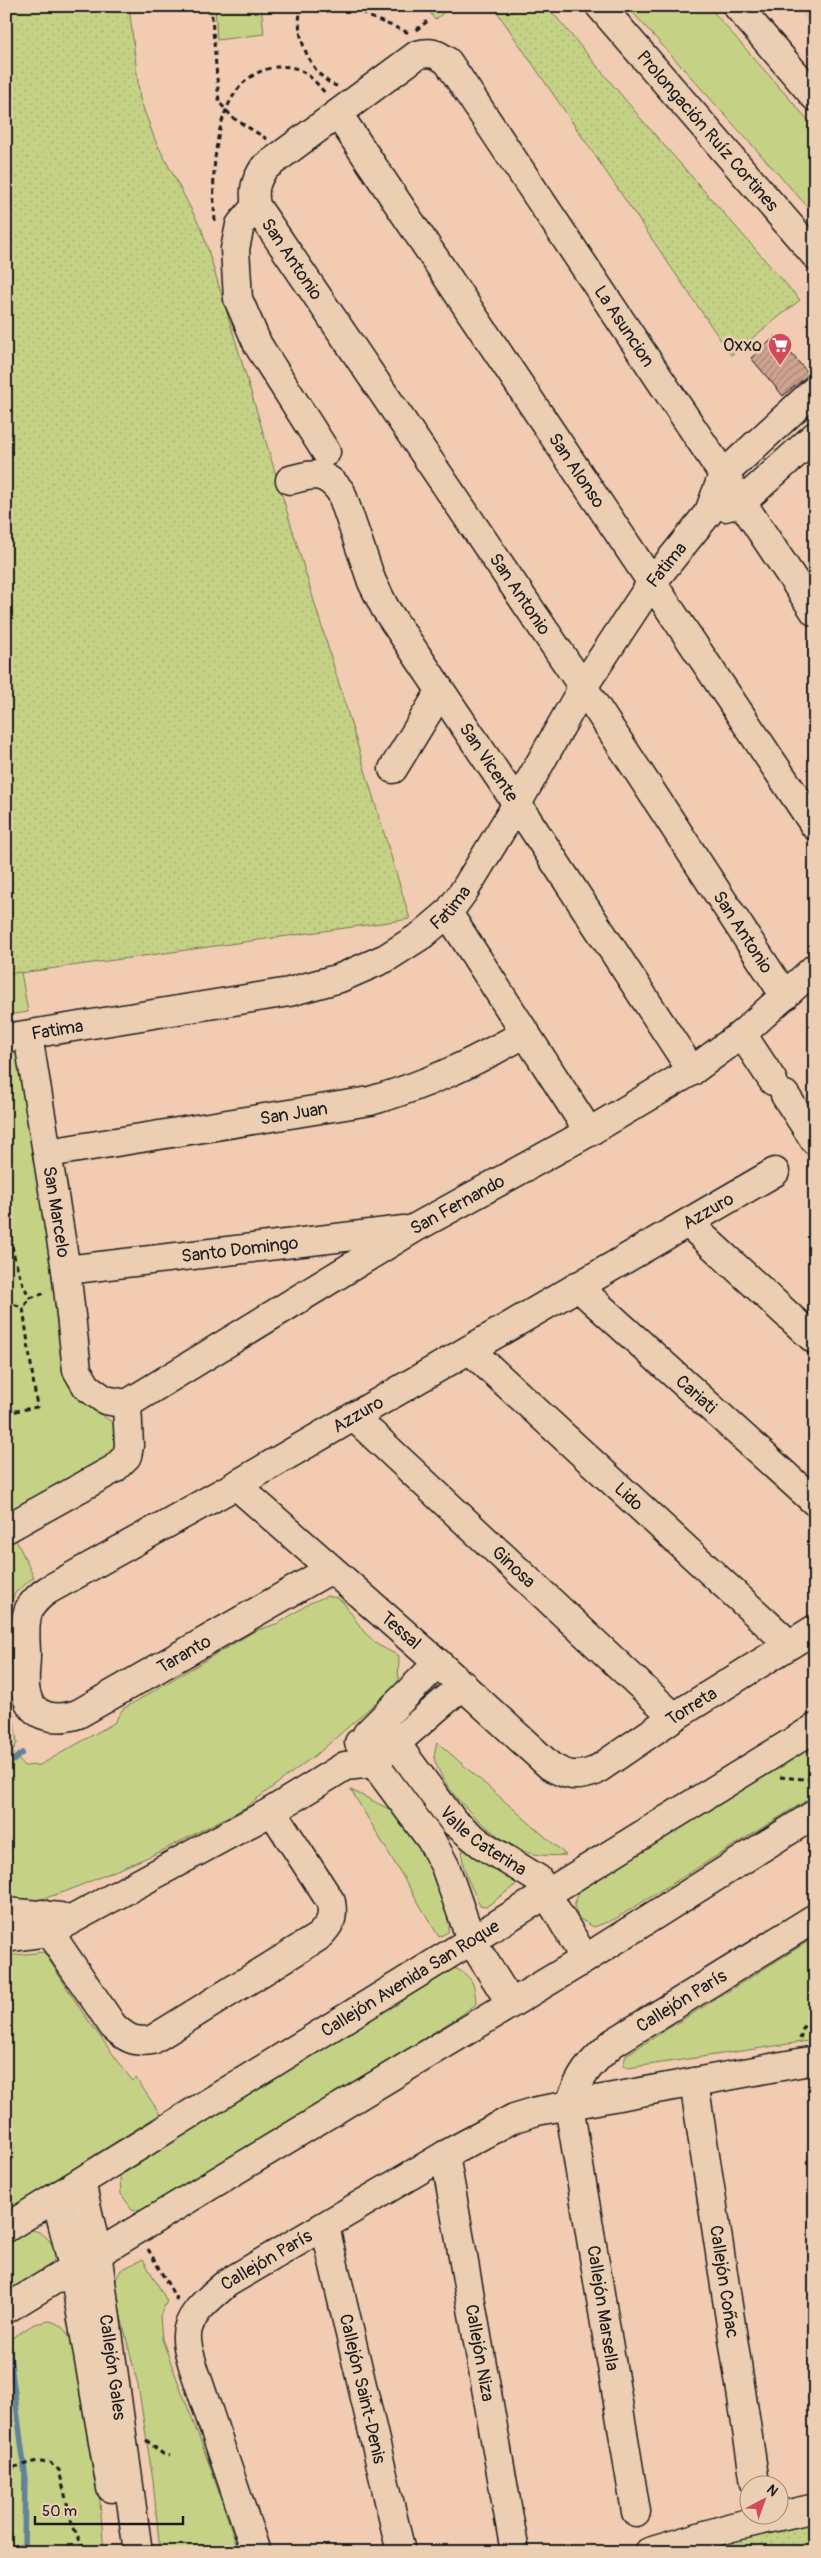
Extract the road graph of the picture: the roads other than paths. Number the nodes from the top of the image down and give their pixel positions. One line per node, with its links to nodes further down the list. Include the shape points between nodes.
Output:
1 (600, 6): 6 (street, Prolongación Ruíz Cortines)
2 (737, 6): 3 (street)
3 (815, 97)
4 (338, 114): 5 (street, via 264,168 256,180); 11 (street, La Asuncion, via 418,56 415,42 448,62); 15 (street, San Alonso)
5 (255, 199): 10 (street, via 240,225 235,249 238,299 258,345); 17 (street, San Antonio)
6 (815, 255)
7 (815, 390): 8 (street, Fatima)
8 (782, 420): 9 (street); 11 (street, Fatima)
9 (810, 440): 13 (street)
10 (326, 452)
11 (723, 475): 13 (street, La Asuncion); 14 (street, Fatima)
12 (290, 480): 18 (street, San Vicente, via 312,474 324,475 341,492 378,595)
13 (742, 502): 14 (street); 16 (street, La Asuncion)
14 (709, 512): 15 (street, Fatima)
15 (651, 584): 17 (street, Fatima); 21 (street, San Alonso)
16 (815, 612)
17 (583, 687): 20 (street, Fatima); 24 (street, San Antonio)
18 (440, 692): 19 (street); 20 (street, San Vicente)
19 (393, 769)
20 (517, 804): 22 (street, Fatima); 28 (street, San Vicente)
21 (815, 826)
22 (448, 912): 25 (street); 27 (street, Fatima, via 422,935 386,958 340,978 289,992)
23 (815, 968): 24 (street, San Fernando)
24 (785, 996): 26 (street, San Fernando)
25 (526, 1033): 29 (street); 31 (street, San Juan, via 452,1073 370,1101)
26 (742, 1034): 28 (street, San Fernando); 30 (street)
27 (17, 1036): 31 (street, San Marcelo)
28 (692, 1071): 29 (street, San Fernando)
29 (589, 1132): 34 (street, San Fernando)
30 (815, 1141)
31 (48, 1153): 35 (street, San Marcelo)
32 (775, 1172): 33 (street, Azzuro)
33 (688, 1223): 36 (street, Azzuro); 37 (street)
34 (413, 1229): 35 (street, Santo Domingo); 39 (street, San Fernando)
35 (66, 1270): 39 (street, San Marcelo, via 77,1370 87,1387 105,1400)
36 (577, 1286): 38 (street, Azzuro); 42 (street, Cariati)
37 (815, 1340)
38 (470, 1350): 40 (street, Azzuro); 46 (street, Lido)
39 (127, 1404): 43 (street, via 127,1456 114,1469)
40 (354, 1417): 41 (street, Azzuro); 50 (street, Ginosa)
41 (236, 1485): 44 (street, Tessal); 49 (street, Azzuro, via 36,1599 26,1623 26,1694)
42 (815, 1502)
43 (6, 1529)
44 (331, 1569): 47 (street, Tessal); 49 (street, Taranto, via 78,1714 64,1719 47,1717)
45 (815, 1629): 46 (street, Torreta)
46 (789, 1644): 50 (street, Torreta)
47 (438, 1663): 48 (street, Tessal); 51 (street)
48 (463, 1685): 53 (street); 55 (street, Tessal, via 550,1766)
49 (33, 1708)
50 (674, 1717): 55 (street, Torreta, via 595,1771 580,1776)
51 (380, 1722): 53 (street, Valle Caterina); 54 (street)
52 (815, 1728): 60 (street, Callejón Avenida San Roque)
53 (397, 1744): 54 (street); 58 (street, Valle Caterina)
54 (366, 1753): 56 (street); 59 (street, Valle Caterina)
55 (566, 1775)
56 (272, 1810): 63 (street, via 72,1918); 63 (street, via 331,1902 333,1916 328,1927 318,1937 152,2040 139,2042 126,2037 113,2026)
57 (815, 1814): 66 (street)
58 (454, 1822): 59 (street); 60 (street, Valle Caterina, via 481,1844 538,1879)
59 (431, 1840): 65 (street, Valle Caterina, via 445,1866)
60 (548, 1895): 65 (street, Callejón Avenida San Roque); 66 (street, Valle Caterina)
61 (6, 1912): 63 (street)
62 (815, 1918): 70 (street, Callejón París, via 613,2043 580,2076)
63 (45, 1923): 64 (street)
64 (6, 1938)
65 (471, 1940): 67 (street, Valle Caterina); 72 (street, Callejón Avenida San Roque)
66 (584, 1959): 67 (street)
67 (510, 2002): 76 (street)
68 (810, 2060): 69 (street, Callejón París)
69 (694, 2082): 70 (street, Callejón París); 79 (street, Callejón Coñac)
70 (569, 2105): 71 (street, Callejón París, via 514,2118); 81 (street, Callejón Marsella)
71 (445, 2154): 74 (street, Callejón París); 86 (street, Callejón Niza)
72 (81, 2182): 73 (street, Callejón Avenida San Roque); 76 (street, Callejón Gales)
73 (56, 2197): 75 (street, Callejón Avenida San Roque); 77 (street, Callejón Gales)
74 (325, 2226): 84 (street, Callejón París, via 227,2283 203,2304 190,2322 186,2338); 85 (street, Callejón Saint-Denis)
75 (6, 2228)
76 (97, 2252): 77 (street); 83 (street, Callejón Gales)
77 (73, 2266): 78 (street); 82 (street, Callejón Gales)
78 (6, 2308)
79 (753, 2476)
80 (815, 2508): 87 (street, via 732,2527)
81 (636, 2512)
82 (119, 2552)
83 (138, 2552)
84 (256, 2552)
85 (401, 2552)
86 (515, 2552)
87 (649, 2552)

